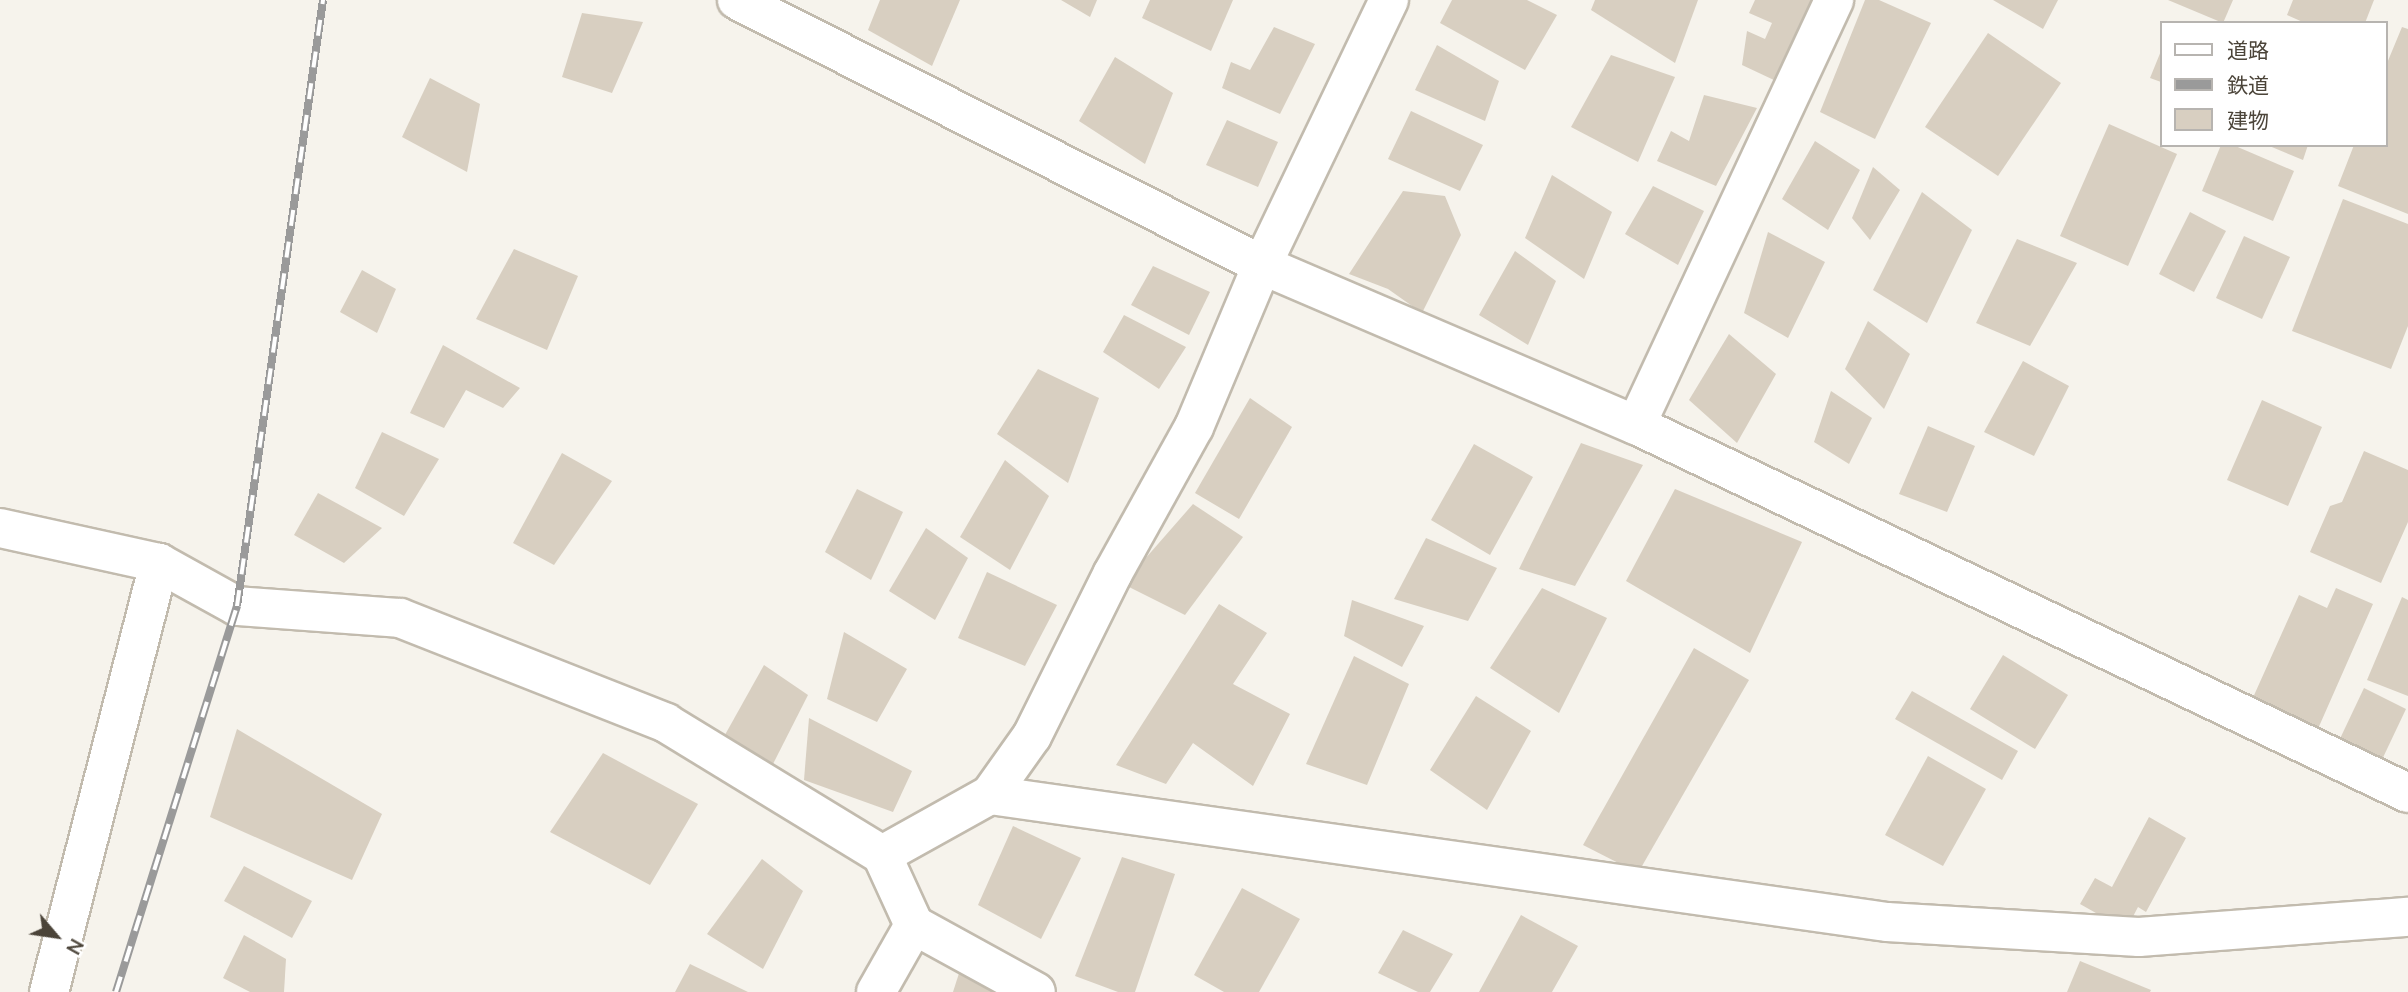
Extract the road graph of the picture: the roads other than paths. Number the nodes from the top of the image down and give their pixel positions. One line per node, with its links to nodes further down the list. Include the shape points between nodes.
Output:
1 (737, 0): 4 (street)
2 (1389, 0): 4 (street)
3 (1834, 0): 5 (street)
4 (1262, 264): 5 (street); 9 (street, via 1194,427 1113,573 1032,736)
5 (1636, 425): 8 (street)
6 (0, 527): 7 (street)
7 (159, 563): 10 (street, via 237,606 400,618 666,723); 13 (street)
8 (2408, 793)
9 (990, 795): 10 (street); 11 (street, via 1887,922 2139,937)
10 (882, 855): 12 (street)
11 (2408, 917)
12 (914, 925): 14 (street); 15 (street)
13 (49, 992)
14 (876, 992)
15 (1036, 992)

